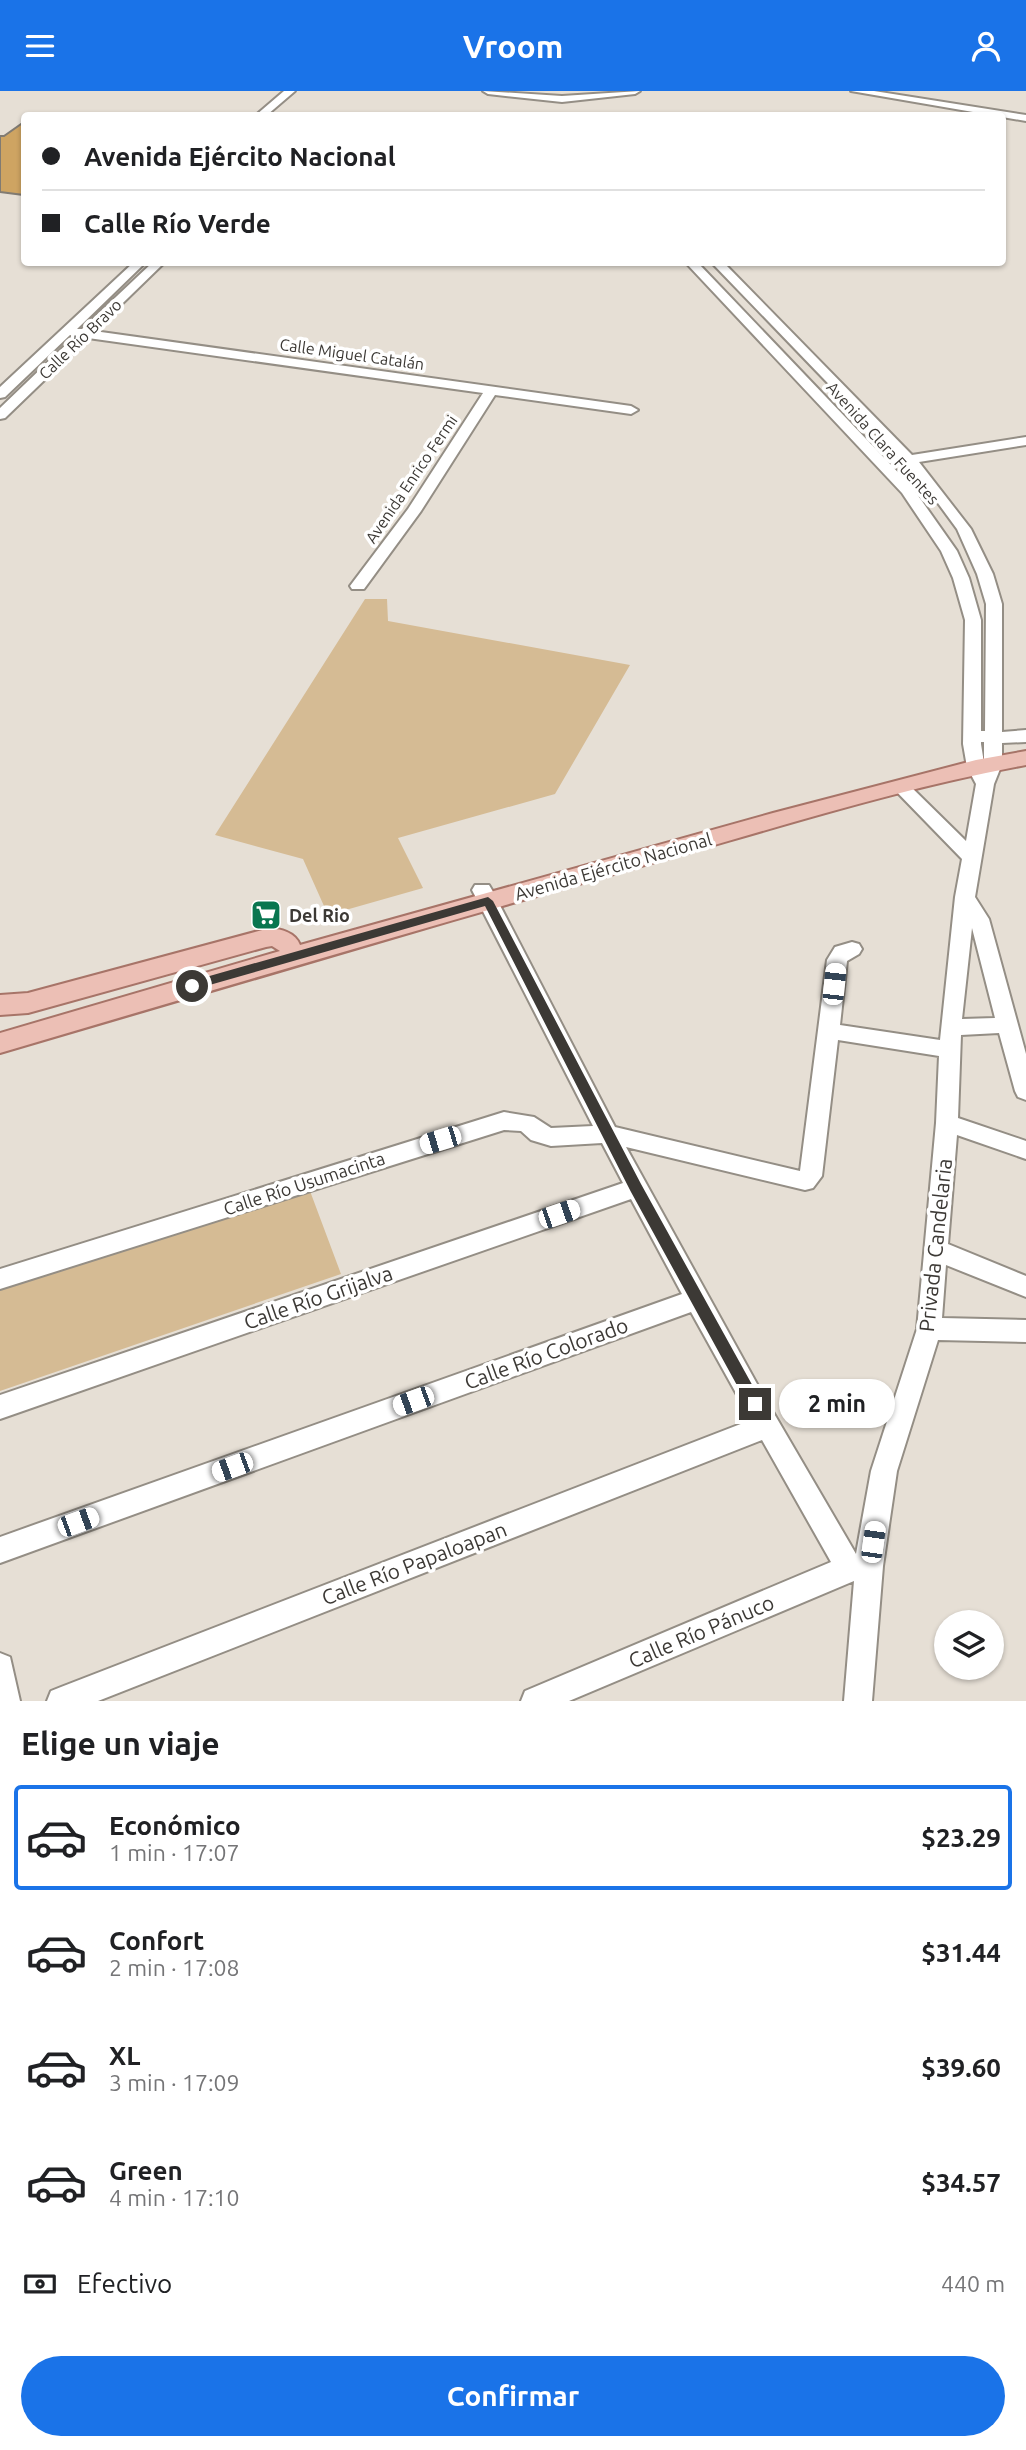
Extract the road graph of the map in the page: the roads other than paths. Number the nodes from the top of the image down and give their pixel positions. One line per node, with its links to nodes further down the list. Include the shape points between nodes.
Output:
1 (275, 91): 10 (street)
2 (290, 91): 11 (street)
3 (488, 91): 6 (street)
4 (635, 91): 7 (street)
5 (856, 91): 12 (street)
6 (536, 94): 7 (street); 8 (street)
7 (557, 95): 9 (street)
8 (548, 106)
9 (570, 107)
10 (251, 112)
11 (265, 112)
12 (999, 112)
13 (1006, 114): 14 (street)
14 (1026, 118)
15 (136, 266): 19 (street, Calle Río Bravo)
16 (155, 266): 20 (street, Calle Río Bravo)
17 (695, 266): 27 (street, Avenida Clara Fuentes)
18 (721, 266): 26 (street, Avenida Clara Fuentes)
19 (67, 331): 20 (street, Calle Miguel Catalán); 22 (street, Calle Río Bravo)
20 (86, 333): 21 (street, Calle Miguel Catalán); 24 (street, Calle Río Bravo)
21 (491, 391): 23 (street, Calle Miguel Catalán); 28 (street, Avenida Enrico Fermi, via 414,511)
22 (0, 394)
23 (631, 411)
24 (0, 415)
25 (1026, 440): 26 (street)
26 (908, 459): 27 (street); 31 (street, Avenida Clara Fuentes, via 964,529 991,594 996,632)
27 (882, 465): 31 (street, Avenida Clara Fuentes, via 928,517 961,578 973,620)
28 (358, 586)
29 (1026, 736): 31 (street)
30 (1026, 746): 31 (main road, Avenida Ejército Nacional)
31 (983, 757): 32 (main road, Avenida Ejército Nacional); 33 (main road, Avenida Ejército Nacional); 34 (street, Privada Candelaria); 35 (main road, Avenida Ejército Nacional)
32 (1026, 758)
33 (901, 787): 34 (street); 35 (main road, Avenida Ejército Nacional)
34 (972, 859): 36 (street, Privada Candelaria)
35 (485, 896): 37 (main road, Avenida Ejército Nacional); 46 (main road, Avenida Ejército Nacional); 49 (street)
36 (965, 897): 42 (street, via 979,919); 45 (street, Privada Candelaria)
37 (288, 944): 39 (main road, Avenida Ejército Nacional); 40 (main road, via 276,937 266,938 28,1003)
38 (852, 949): 43 (street, via 837,960)
39 (85, 1001): 41 (main road, Avenida Ejército Nacional); 44 (main road)
40 (0, 1005)
41 (0, 1025)
42 (1007, 1025): 45 (street); 47 (street)
43 (829, 1031): 45 (street); 49 (street, via 809,1179 801,1181)
44 (0, 1035)
45 (950, 1038): 48 (street, Privada Candelaria)
46 (0, 1043)
47 (1026, 1091)
48 (947, 1123): 50 (street); 52 (street, Privada Candelaria)
49 (609, 1134): 51 (street); 53 (street, Calle Río Usumacinta, via 551,1137 526,1123 504,1121)
50 (1026, 1150)
51 (636, 1188): 55 (street); 58 (street, Calle Río Grijalva)
52 (936, 1250): 54 (street); 56 (street, Privada Candelaria)
53 (0, 1279)
54 (1026, 1287)
55 (697, 1299): 59 (street); 60 (street, Calle Río Colorado)
56 (929, 1329): 57 (street); 61 (street, Privada Candelaria)
57 (1026, 1331)
58 (0, 1407)
59 (767, 1426): 61 (street); 64 (street, Calle Río Papaloapan)
60 (0, 1550)
61 (859, 1567): 65 (street, Calle Río Pánuco); 66 (street, Privada Candelaria)
62 (0, 1667): 63 (street)
63 (6, 1701)
64 (61, 1701)
65 (535, 1701)
66 (858, 1701)

